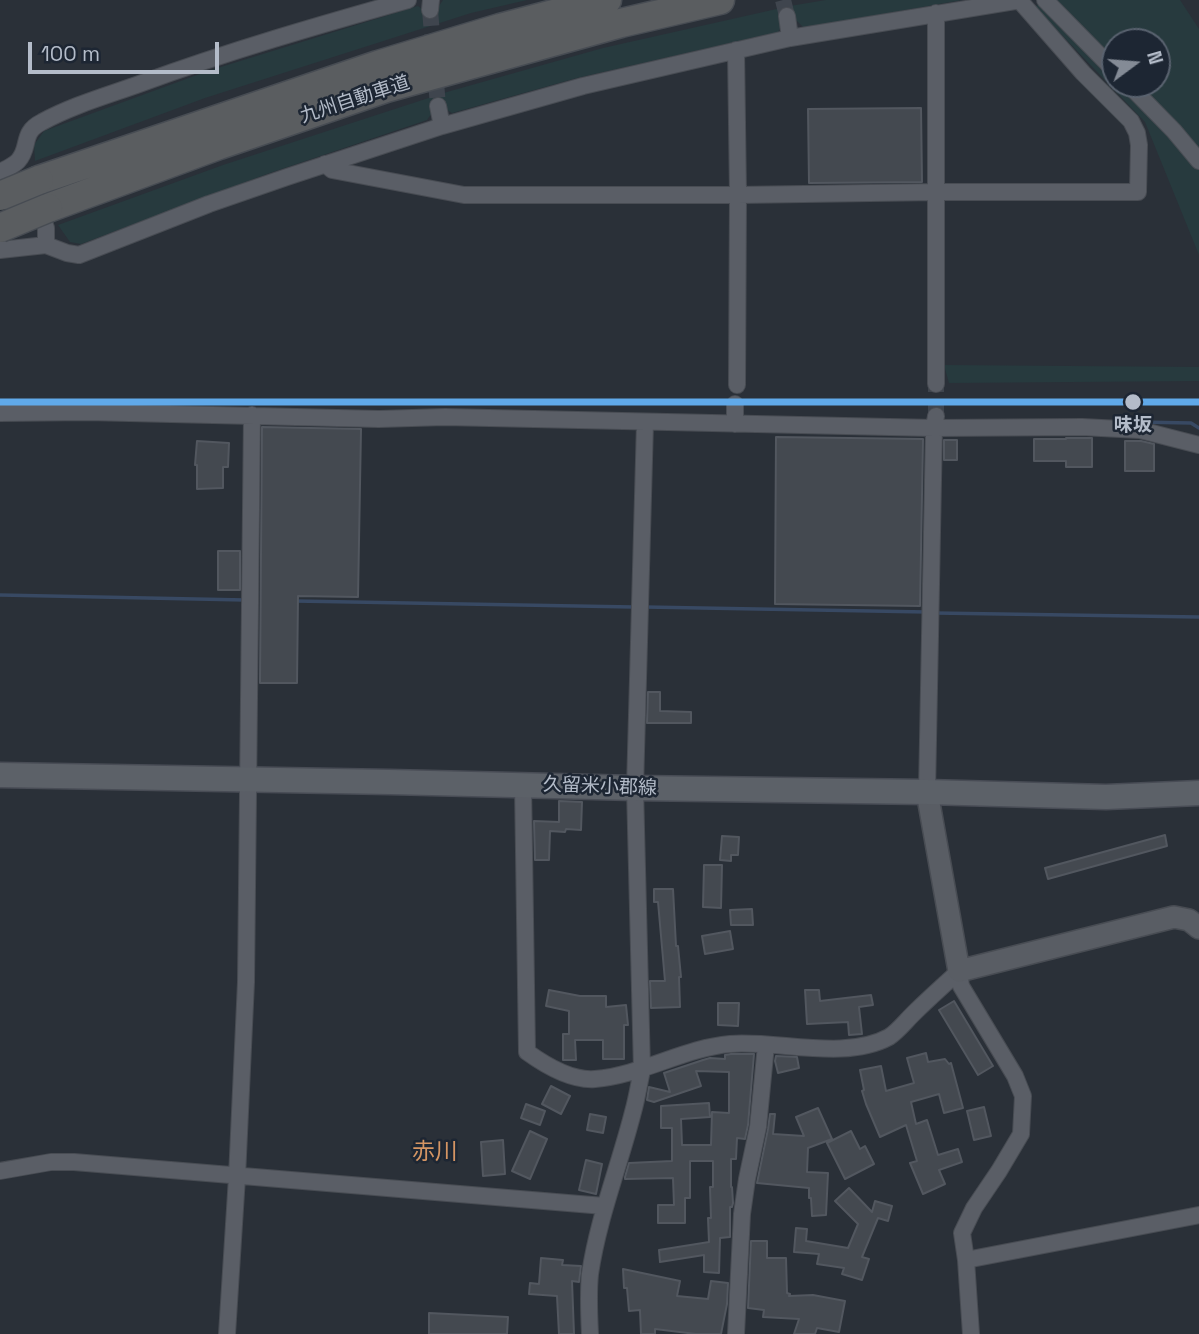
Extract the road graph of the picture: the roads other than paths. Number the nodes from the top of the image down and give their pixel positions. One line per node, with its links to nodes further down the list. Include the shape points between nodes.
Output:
1 (408, 0): 14 (street, via 231,52 69,109 30,131)
2 (607, 0): 20 (highway, 九州自動車道, bridge, via 378,65)
3 (720, 0): 21 (highway, 九州自動車道, bridge, via 386,88)
4 (1045, 0): 10 (street)
5 (1021, 1): 6 (street); 18 (street, via 1131,121 1139,145 1138,192)
6 (936, 13): 8 (street); 18 (street)
7 (787, 16): 8 (street)
8 (790, 38): 9 (street)
9 (736, 50): 13 (street); 19 (street)
10 (1101, 57)
11 (1142, 98): 15 (street)
12 (438, 106): 13 (street)
13 (442, 126): 16 (street)
14 (18, 161): 17 (street); 22 (street, via 47,228)
15 (1199, 161)
16 (325, 164): 19 (street, via 332,170 464,195); 22 (street, via 79,255)
17 (0, 172)
18 (936, 192): 19 (street); 24 (street)
19 (738, 195): 25 (street)
20 (0, 196)
21 (0, 228)
22 (47, 245): 23 (street)
23 (0, 250)
24 (936, 384)
25 (737, 385)
26 (736, 404): 31 (street)
27 (0, 413): 28 (street)
28 (252, 415): 30 (street); 34 (street)
29 (935, 422): 31 (street); 32 (street, via 1140,430); 37 (street)
30 (645, 423): 31 (street); 36 (street)
31 (735, 424)
32 (1199, 445)
33 (0, 775): 34 (main road, 久留米小郡線)
34 (248, 779): 35 (main road, 久留米小郡線); 44 (street, via 246,982)
35 (523, 785): 36 (main road, 久留米小郡線); 42 (street, via 527,1052 581,1078)
36 (635, 788): 37 (main road, 久留米小郡線); 42 (street)
37 (927, 792): 38 (main road, 久留米小郡線, via 1106,797); 40 (street)
38 (1199, 793)
39 (1199, 928): 40 (street, via 1174,917)
40 (959, 971): 41 (street, via 890,1037 855,1047); 47 (street, via 961,986 1023,1096 1021,1134 962,1233)
41 (766, 1045): 42 (street, via 704,1048); 50 (street, via 758,1127 742,1214)
42 (642, 1070): 45 (street)
43 (0, 1171): 44 (street, via 74,1162)
44 (237, 1177): 45 (street); 48 (street)
45 (604, 1206): 49 (street, via 590,1276)
46 (1199, 1215): 47 (street)
47 (966, 1260): 51 (street)
48 (227, 1334)
49 (590, 1334)
50 (736, 1334)
51 (971, 1334)

